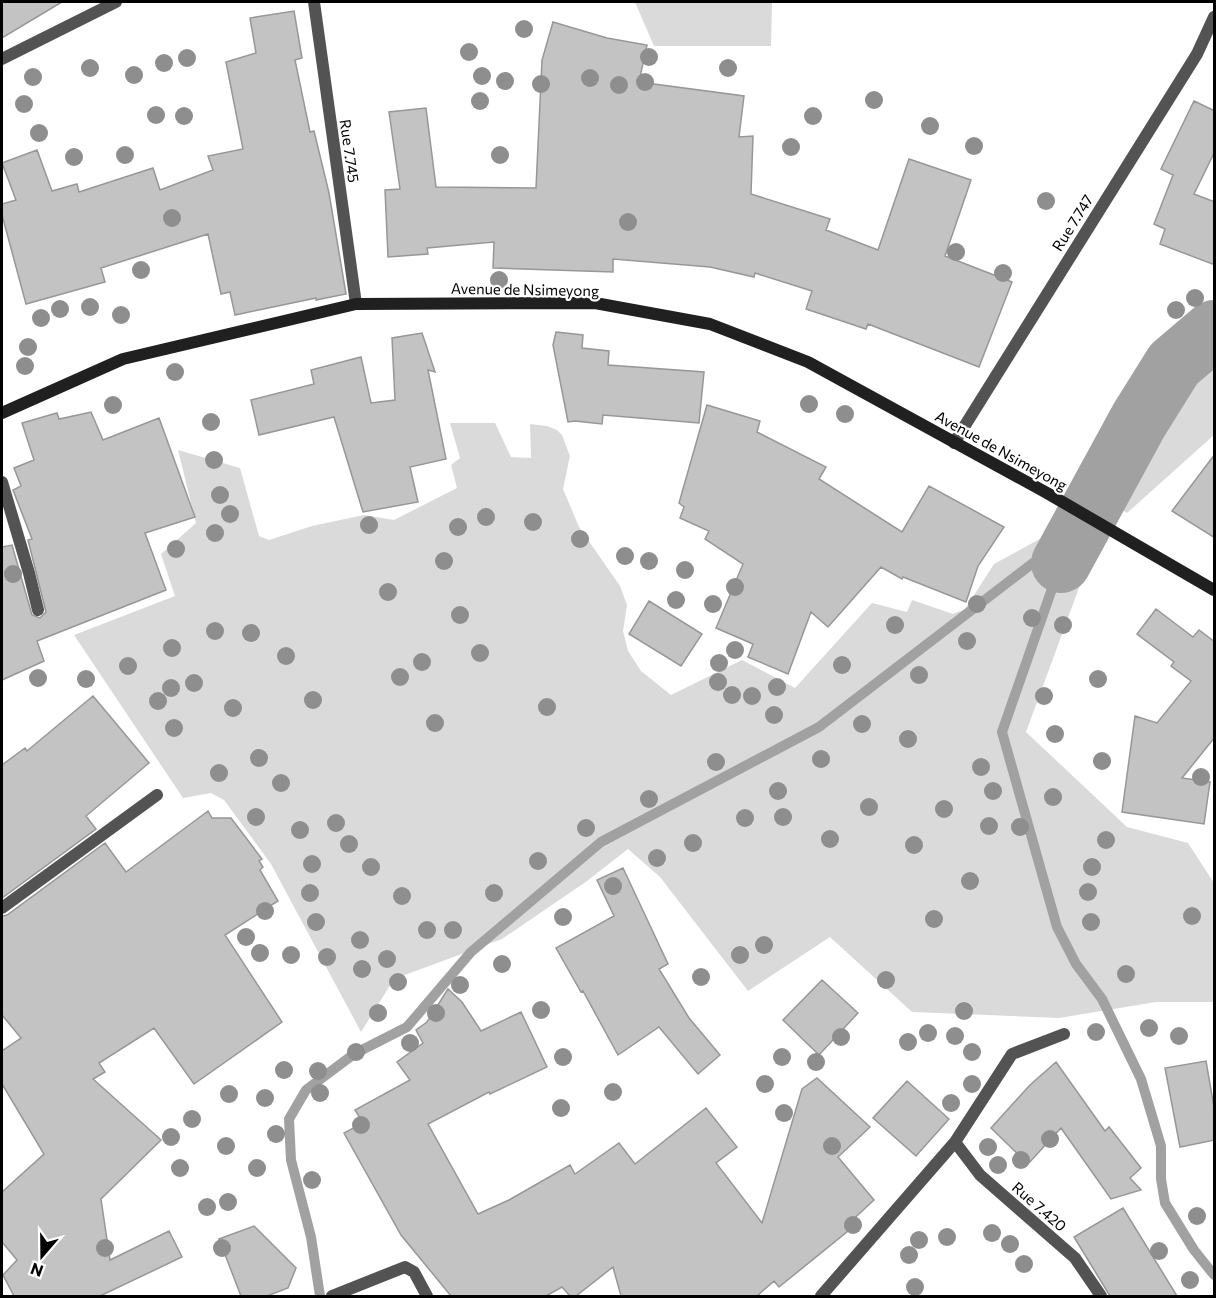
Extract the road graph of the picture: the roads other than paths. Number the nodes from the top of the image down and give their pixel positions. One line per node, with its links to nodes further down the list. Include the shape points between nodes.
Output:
1 (116, 2): 4 (street)
2 (314, 2): 5 (street, Rue 7.745)
3 (1215, 17): 7 (street, Rue 7.747, via 1197,54)
4 (2, 59)
5 (356, 304): 6 (main road, Avenue de Nsimeyong, via 123,359); 7 (main road, Avenue de Nsimeyong, via 595,303 710,324 808,362)
6 (2, 413)
7 (954, 443): 9 (main road, Avenue de Nsimeyong)
8 (2, 482): 10 (street)
9 (1215, 590)
10 (38, 610)
11 (158, 795): 12 (street)
12 (2, 908)
13 (1064, 1034): 14 (street, via 1012,1054)
14 (955, 1142): 17 (street); 18 (street, Rue 7.420, via 980,1175 1075,1258)
15 (332, 1296): 16 (street, via 405,1267 414,1272)
16 (427, 1296)
17 (821, 1296)
18 (1101, 1296)

